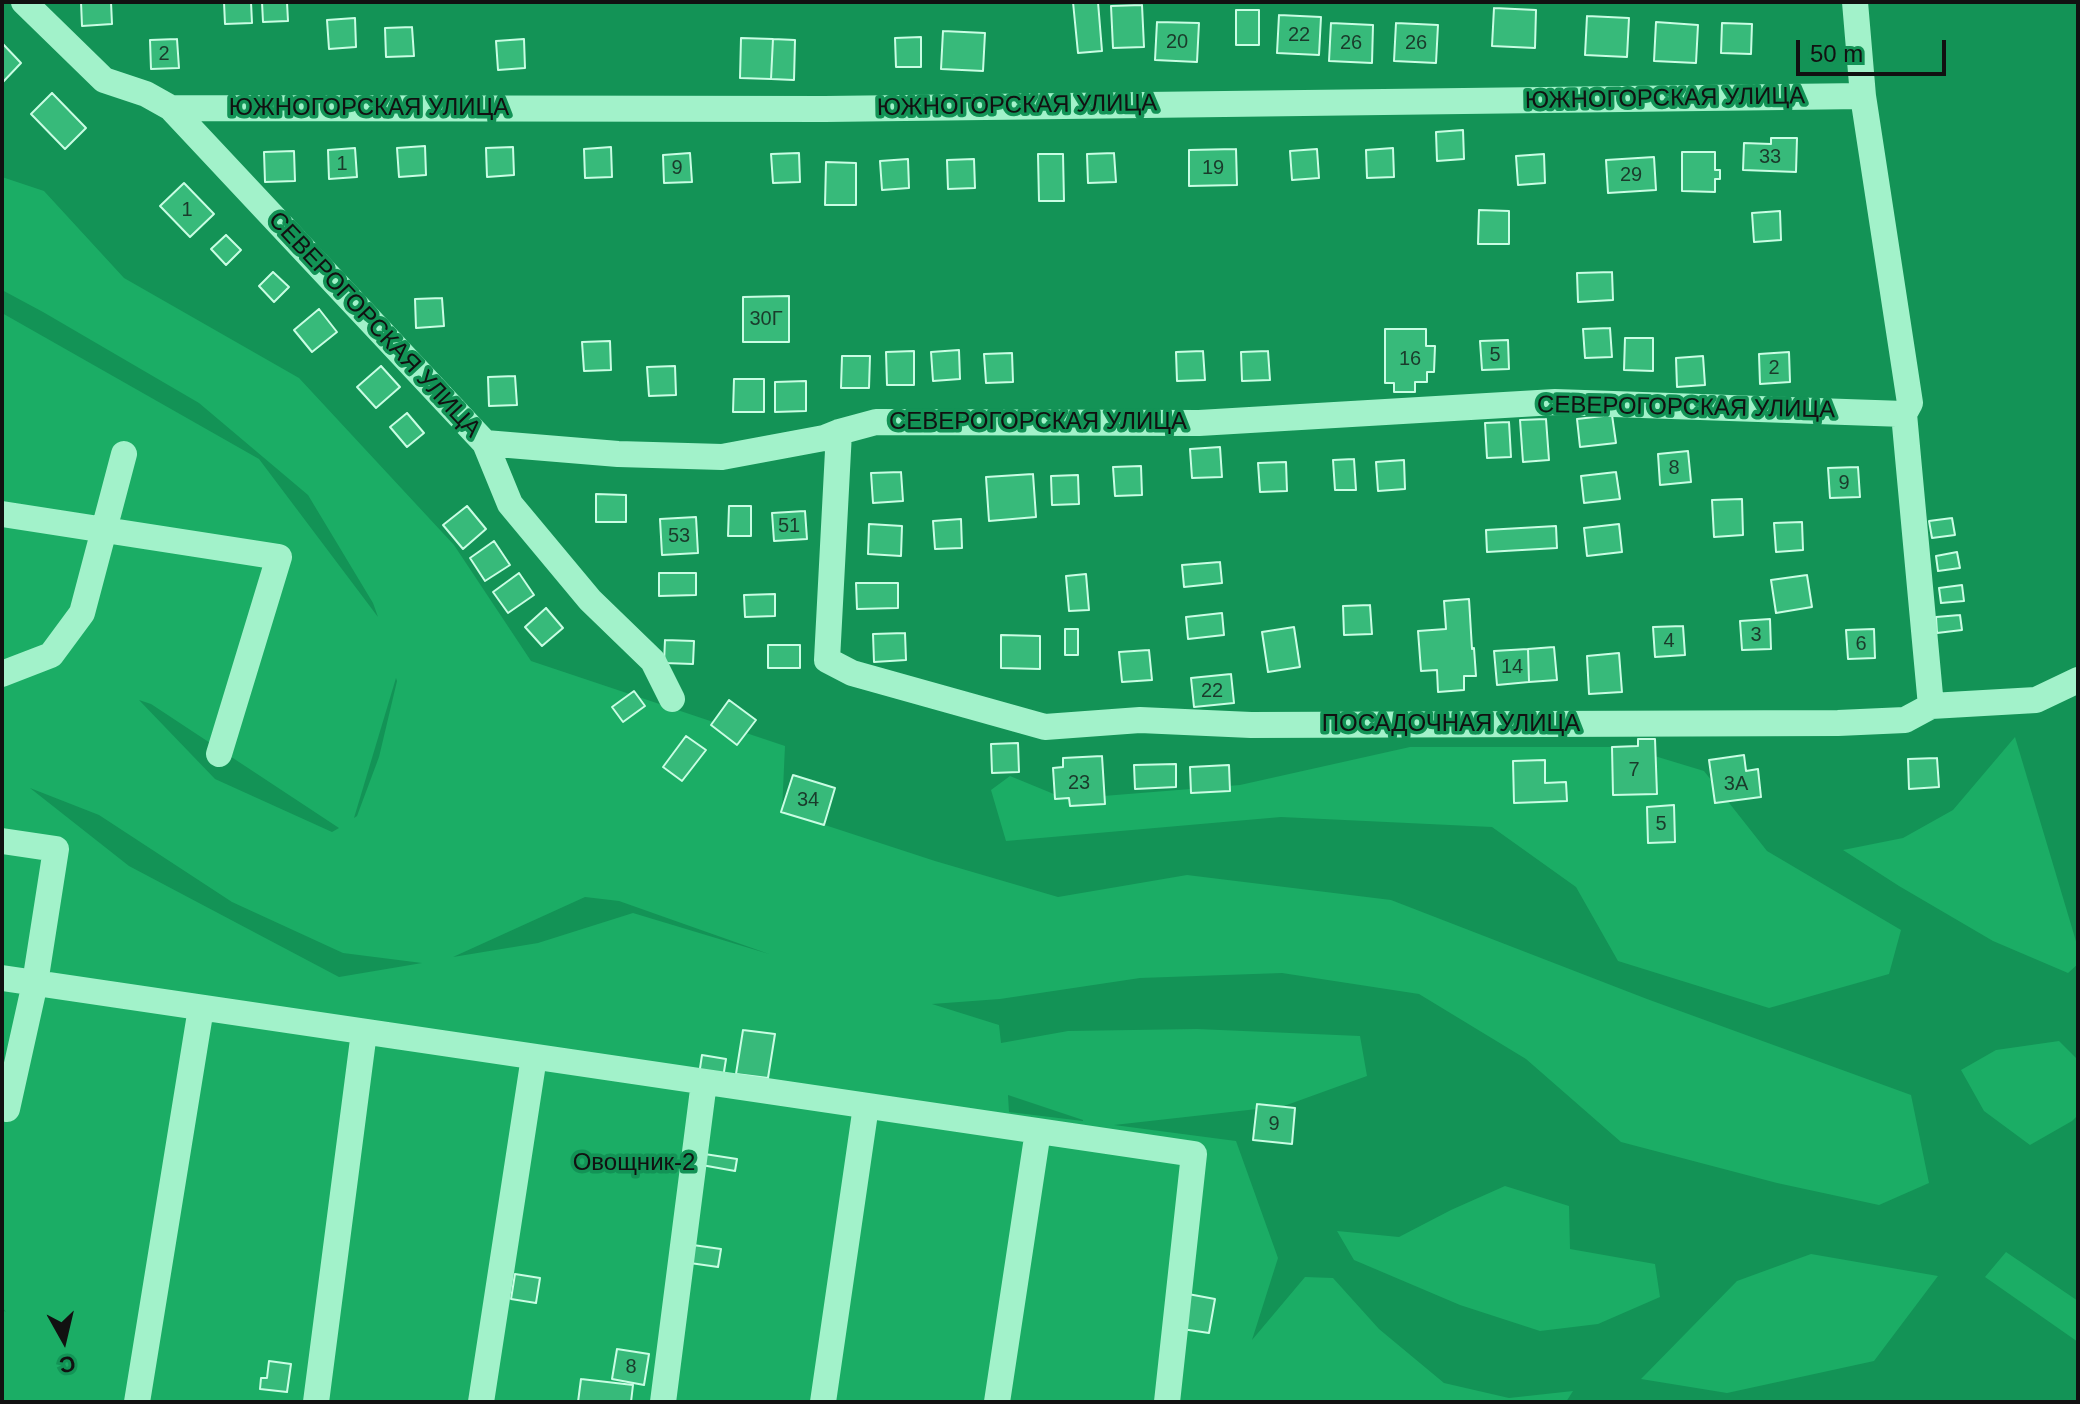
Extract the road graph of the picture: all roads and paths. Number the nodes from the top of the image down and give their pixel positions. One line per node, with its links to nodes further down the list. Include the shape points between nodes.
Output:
1 (24, 2): 4 (street, СЕВЕРОГОРСКАЯ УЛИЦА, via 104,80)
2 (1855, 2): 3 (street)
3 (1863, 96): 4 (street, ЮЖНОГОРСКАЯ УЛИЦА, via 825,109); 5 (street, via 1910,403)
4 (171, 108): 7 (street, СЕВЕРОГОРСКАЯ УЛИЦА)
5 (1904, 414): 6 (street, СЕВЕРОГОРСКАЯ УЛИЦА, via 1555,402 1199,423 876,422); 14 (street)
6 (839, 432): 7 (street, СЕВЕРОГОРСКАЯ УЛИЦА, via 722,457); 14 (street, ПОСАДОЧНАЯ УЛИЦА, via 827,660 852,673 1045,727 1140,720 1251,725 1838,723 1905,720)
7 (485, 443): 13 (street, via 510,504 590,600 653,661)
8 (124, 454): 10 (street)
9 (2, 514): 10 (street)
10 (103, 530): 11 (street, via 82,613 51,655); 15 (street, via 279,557)
11 (2, 674)
12 (2078, 680): 14 (street, ПОСАДОЧНАЯ УЛИЦА, via 2036,700)
13 (672, 699)
14 (1931, 706)
15 (219, 754)
16 (2, 841): 18 (street, via 56,849)
17 (2, 978): 18 (street)
18 (35, 983): 19 (street); 24 (street)
19 (201, 1008): 20 (street); 26 (street)
20 (364, 1032): 21 (street); 27 (street)
21 (534, 1057): 22 (street); 28 (street)
22 (704, 1082): 23 (street); 29 (street)
23 (866, 1106): 25 (street); 30 (street)
24 (7, 1109)
25 (1038, 1131): 31 (street); 32 (street, via 1194,1154)
26 (137, 1402)
27 (316, 1402)
28 (481, 1402)
29 (663, 1402)
30 (823, 1402)
31 (997, 1402)
32 (1167, 1402)

